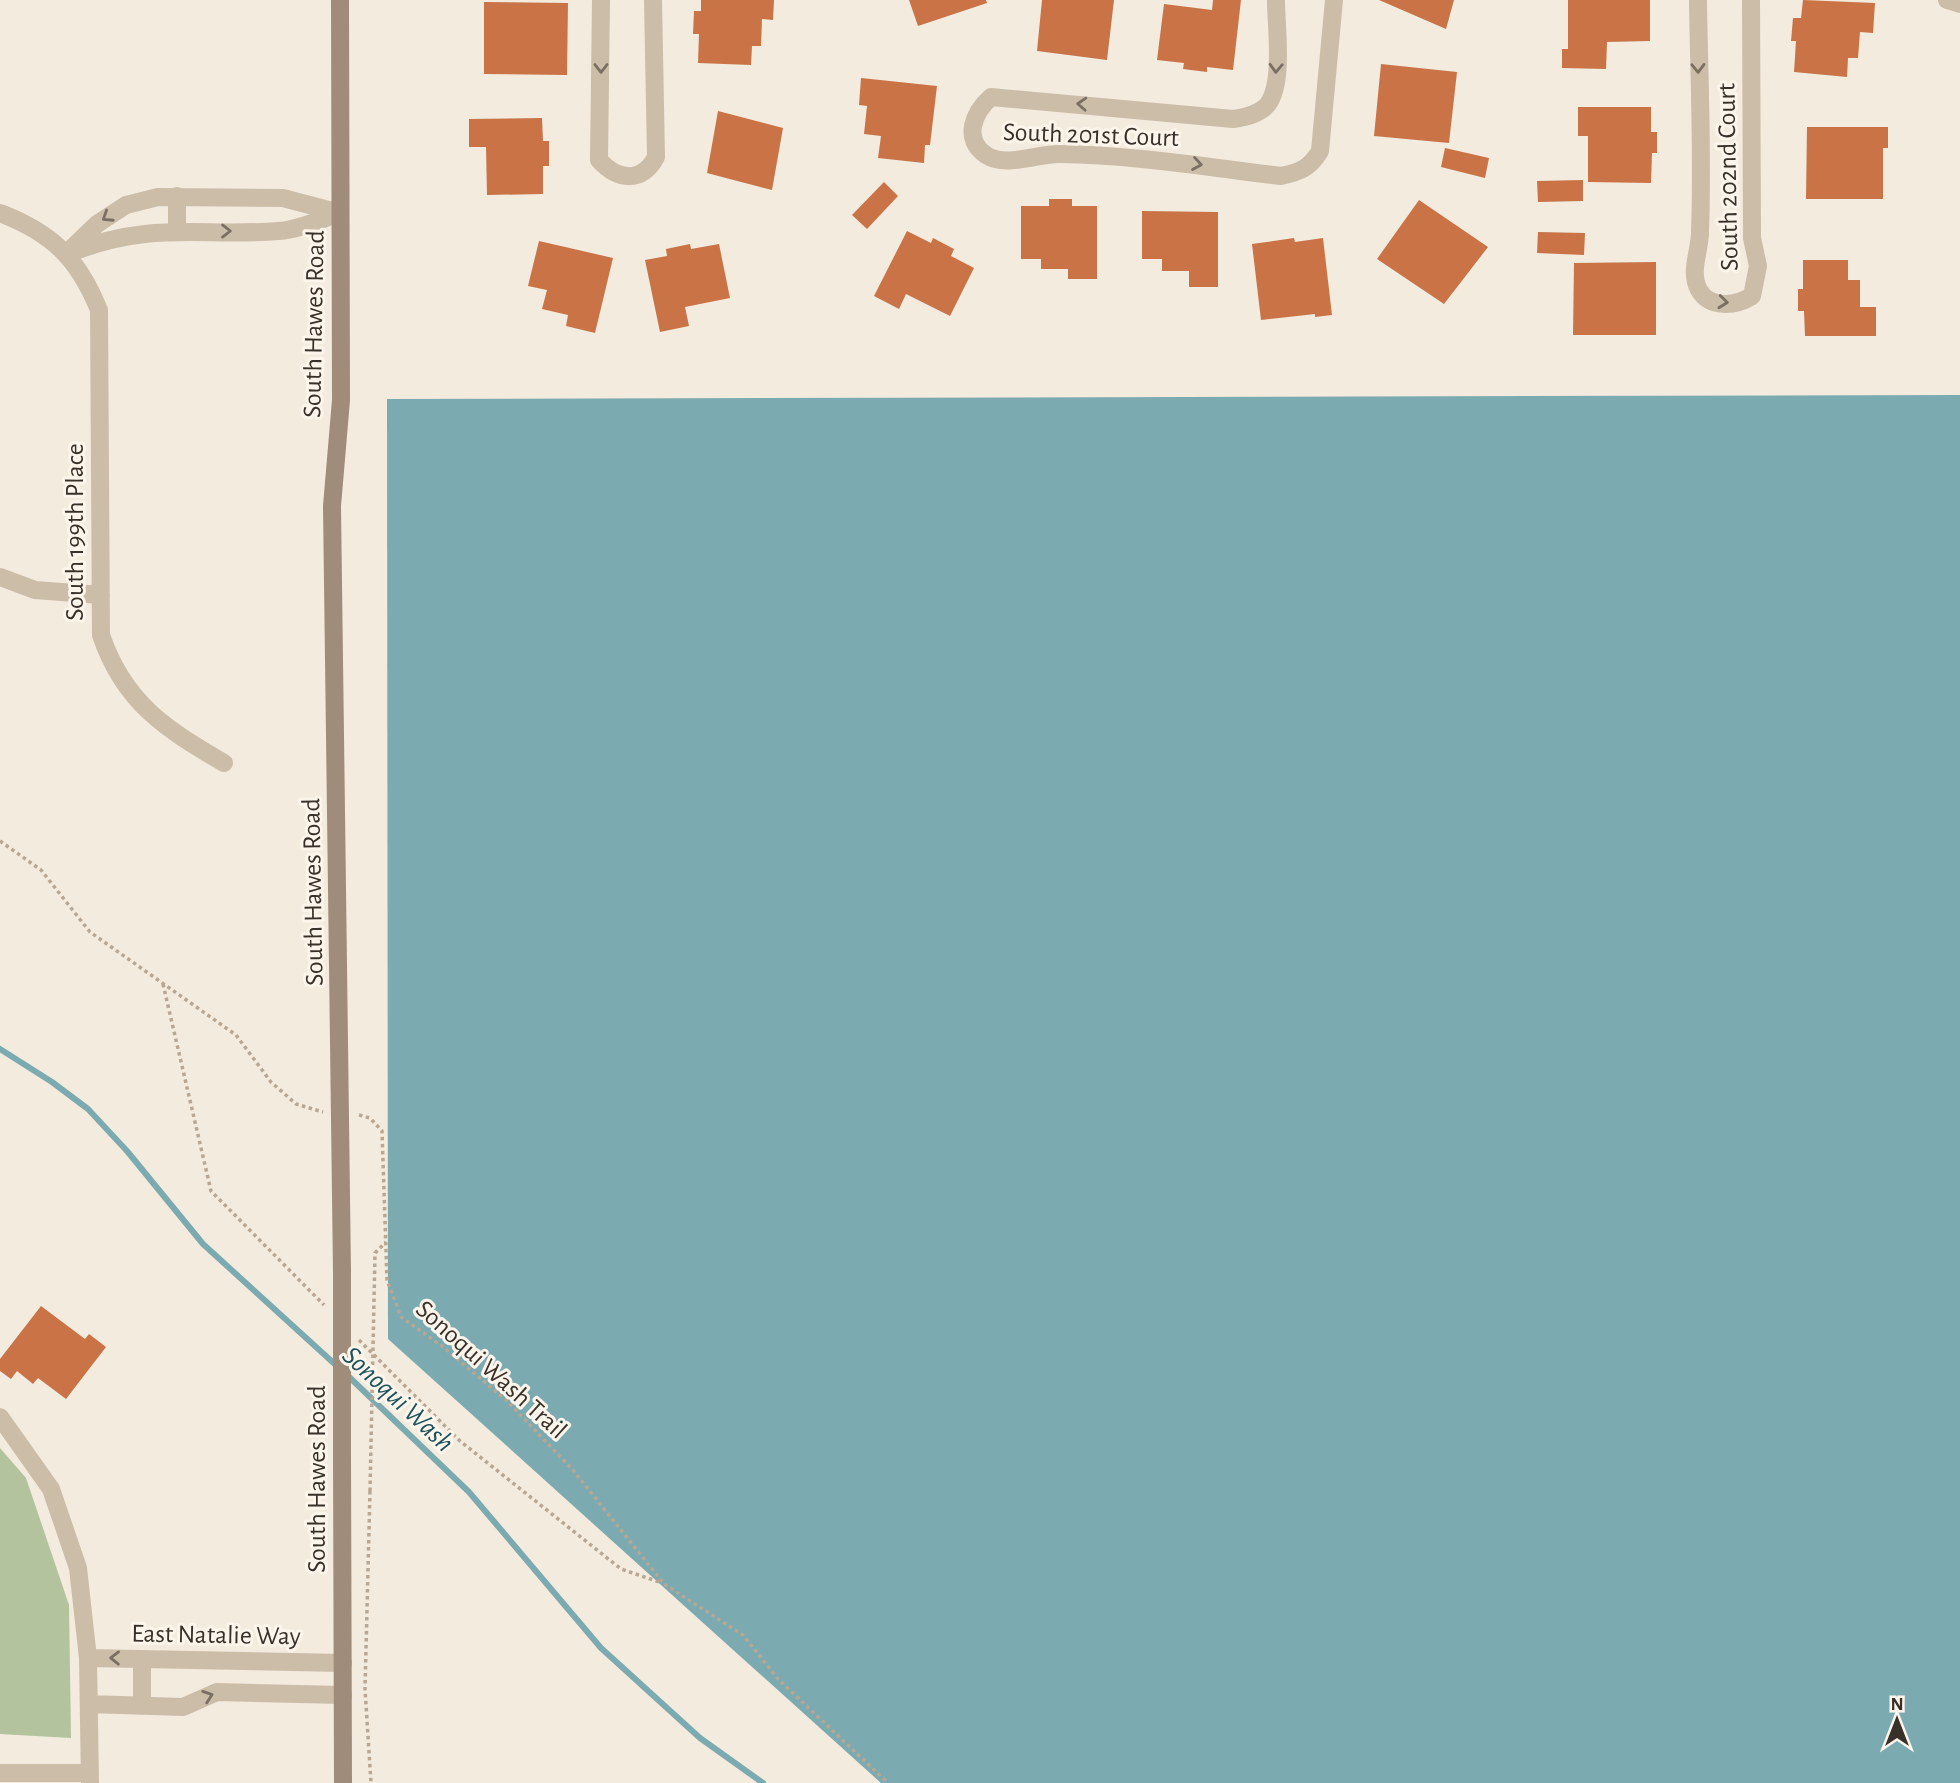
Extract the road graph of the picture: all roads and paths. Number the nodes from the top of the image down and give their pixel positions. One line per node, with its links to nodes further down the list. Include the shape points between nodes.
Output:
1 (340, 0): 12 (main road, South Hawes Road)
2 (601, 0): 3 (street, one-way to 3, via 599,160 622,177 640,176 656,157)
3 (653, 0)
4 (1276, 0): 5 (street, South 201st Court, one-way to 5, via 1276,77 1273,93 1259,112 1233,120 992,97 974,119 977,147 997,160 1045,154 1119,155 1281,176 1300,172 1320,151)
5 (1334, 0)
6 (1698, 0): 7 (street, South 202nd Court, one-way to 7, via 1700,235 1694,276 1700,291 1719,303 1740,303 1752,296 1757,280 1752,238)
7 (1751, 0)
8 (1947, 0): 9 (street)
9 (1960, 5)
10 (177, 196): 12 (street, via 283,198); 13 (street); 14 (street, one-way to 14, via 126,205 97,224)
11 (0, 213): 14 (street, South 199th Place, via 32,225)
12 (340, 213): 13 (street, one-way to 12, via 282,231); 20 (main road, South Hawes Road, via 341,400 332,506)
13 (177, 231): 14 (street, via 107,239)
14 (66, 254): 16 (street, South 199th Place, via 86,279 99,310)
15 (0, 577): 16 (street, via 34,590)
16 (101, 595): 17 (street, South 199th Place, via 101,635 110,662 125,685 166,729)
17 (225, 763)
18 (0, 841): 19 (path, Sonoqui Wash Trail, via 41,870 90,932)
19 (163, 984): 20 (path, Sonoqui Wash Trail, via 236,1035 271,1082 296,1104 315,1112); 22 (path, via 211,1191)
20 (340, 1112): 21 (path, Sonoqui Wash Trail, via 370,1118 382,1131); 28 (main road, South Hawes Road, bridge)
21 (386, 1242): 25 (path, Sonoqui Wash Trail, via 387,1280 401,1317 506,1401 573,1470); 35 (path, bridge, via 375,1253 365,1689)
22 (326, 1307)
23 (355, 1336): 25 (path, via 460,1441 621,1569)
24 (0, 1418): 26 (street, via 51,1489 78,1568)
25 (664, 1584): 36 (path, Sonoqui Wash Trail, via 743,1635 778,1679)
26 (88, 1658): 27 (street, East Natalie Way, one-way to 26); 30 (street)
27 (142, 1659): 28 (street, East Natalie Way); 31 (street)
28 (343, 1663): 29 (main road, South Hawes Road)
29 (343, 1695): 31 (street, one-way to 29, via 183,1707 217,1692); 34 (main road, South Hawes Road)
30 (89, 1704): 31 (street); 33 (street)
31 (142, 1706)
32 (0, 1773): 33 (street)
33 (90, 1778)
34 (343, 1783)
35 (371, 1783)
36 (888, 1783)

